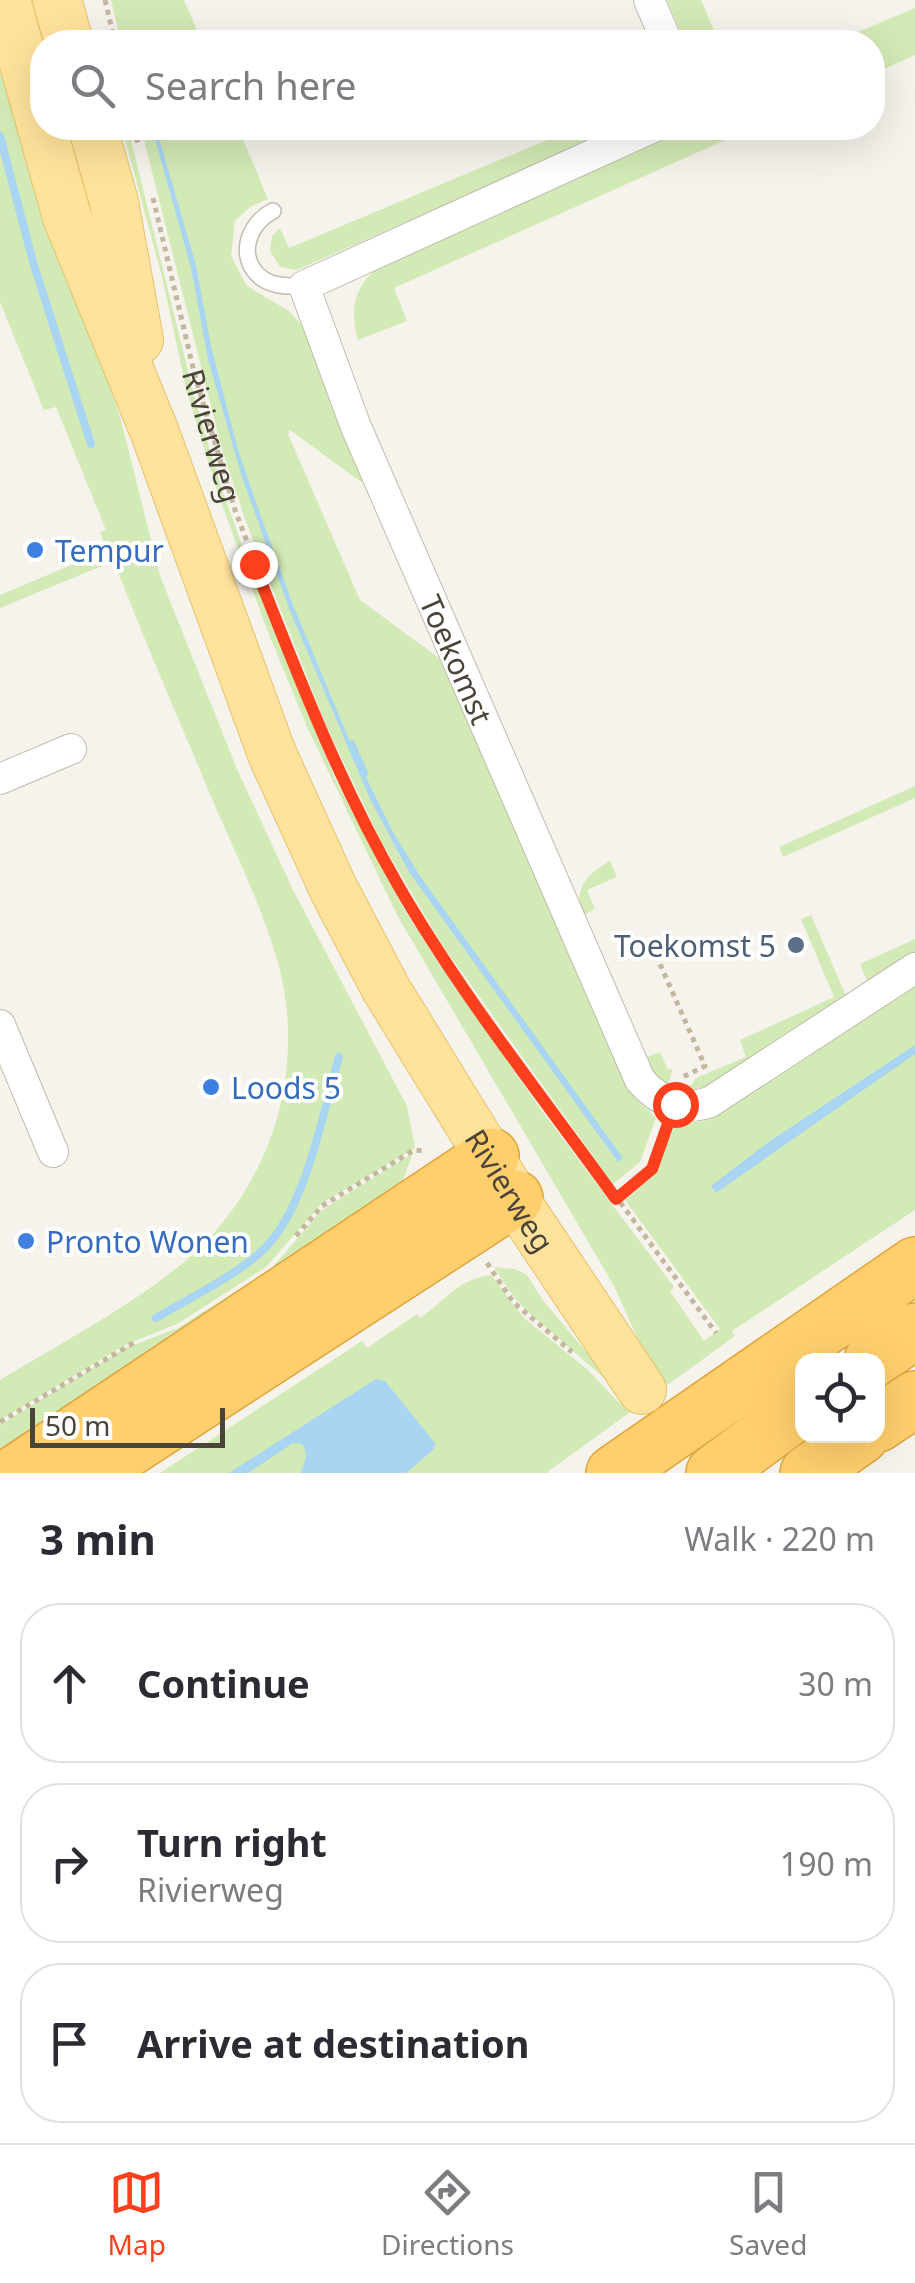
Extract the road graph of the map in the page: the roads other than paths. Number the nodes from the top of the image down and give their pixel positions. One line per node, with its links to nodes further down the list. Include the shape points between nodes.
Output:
1 (6, 0): 6 (main road, Rivierweg)
2 (58, 0): 4 (main road)
3 (649, 0): 5 (street)
4 (67, 30)
5 (662, 30)
6 (30, 86)
7 (45, 140): 12 (main road, Rivierweg, via 67,218)
8 (96, 140): 12 (main road, Rivierweg, via 114,202)
9 (626, 140): 11 (street)
10 (273, 211): 11 (lane, via 252,226 250,260 272,284)
11 (304, 286): 15 (street, Toekomst, via 356,426 640,1080 660,1100 710,1102)
12 (155, 432): 18 (main road, Rivierweg, via 272,754 334,890)
13 (71, 750): 14 (street)
14 (0, 779)
15 (915, 968)
16 (0, 1025): 17 (street)
17 (53, 1152)
18 (503, 1177): 22 (main road, Rivierweg); 26 (highway); 27 (highway)
19 (915, 1265): 28 (highway)
20 (915, 1332): 21 (highway)
21 (883, 1353)
22 (642, 1390)
23 (915, 1399): 25 (highway)
24 (795, 1413): 29 (highway)
25 (839, 1452)
26 (16, 1473)
27 (91, 1473)
28 (614, 1473)
29 (714, 1473)

